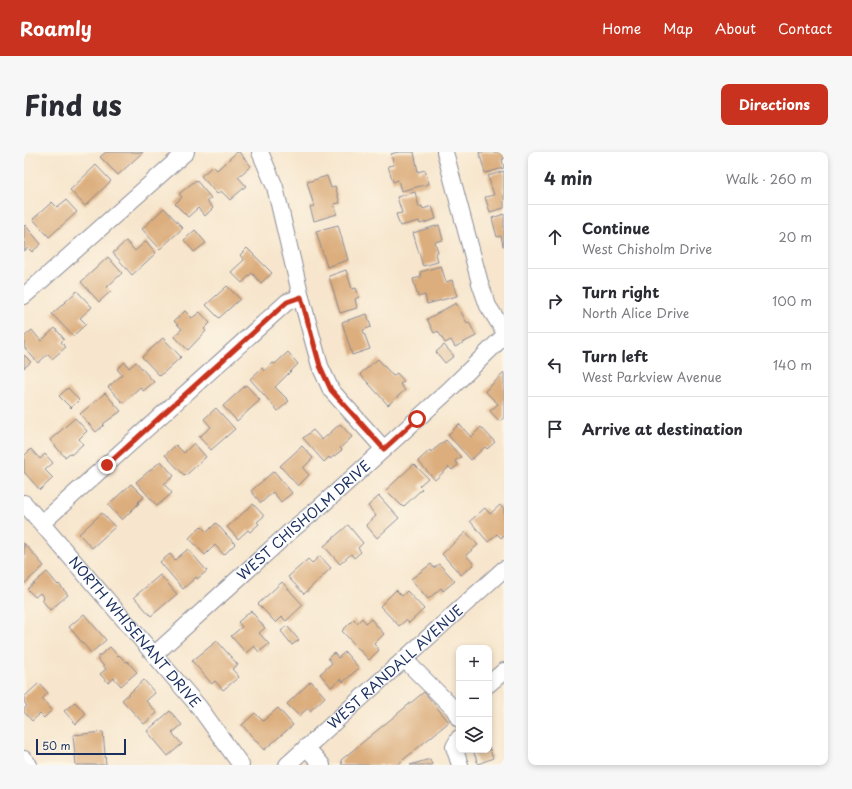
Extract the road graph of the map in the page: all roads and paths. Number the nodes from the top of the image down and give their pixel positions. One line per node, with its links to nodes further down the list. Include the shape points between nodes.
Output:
1 (186, 152): 4 (street)
2 (260, 152): 5 (street, via 275,187)
3 (446, 152): 6 (street, via 480,283 488,306)
4 (24, 296)
5 (301, 297): 8 (street, via 320,366 331,390); 10 (street, via 287,302)
6 (504, 331)
7 (504, 336): 8 (street, WEST CHISHOLM DRIVE)
8 (384, 449): 12 (street, WEST CHISHOLM DRIVE)
9 (24, 503): 10 (street, NORTH WHISENANT DRIVE)
10 (42, 523): 12 (street, NORTH WHISENANT DRIVE)
11 (502, 576): 13 (street, WEST RANDALL AVENUE)
12 (155, 654): 23 (street, NORTH WHISENANT DRIVE, via 199,707)
13 (404, 659): 16 (street); 18 (street, WEST RANDALL AVENUE)
14 (504, 671): 15 (street)
15 (492, 681)
16 (456, 711)
17 (456, 743): 19 (street)
18 (306, 747): 24 (street, WEST RANDALL AVENUE); 25 (street)
19 (456, 753)
20 (456, 753): 26 (street)
21 (24, 759): 22 (street)
22 (29, 765)
23 (241, 765)
24 (287, 765)
25 (322, 765)
26 (460, 765)

